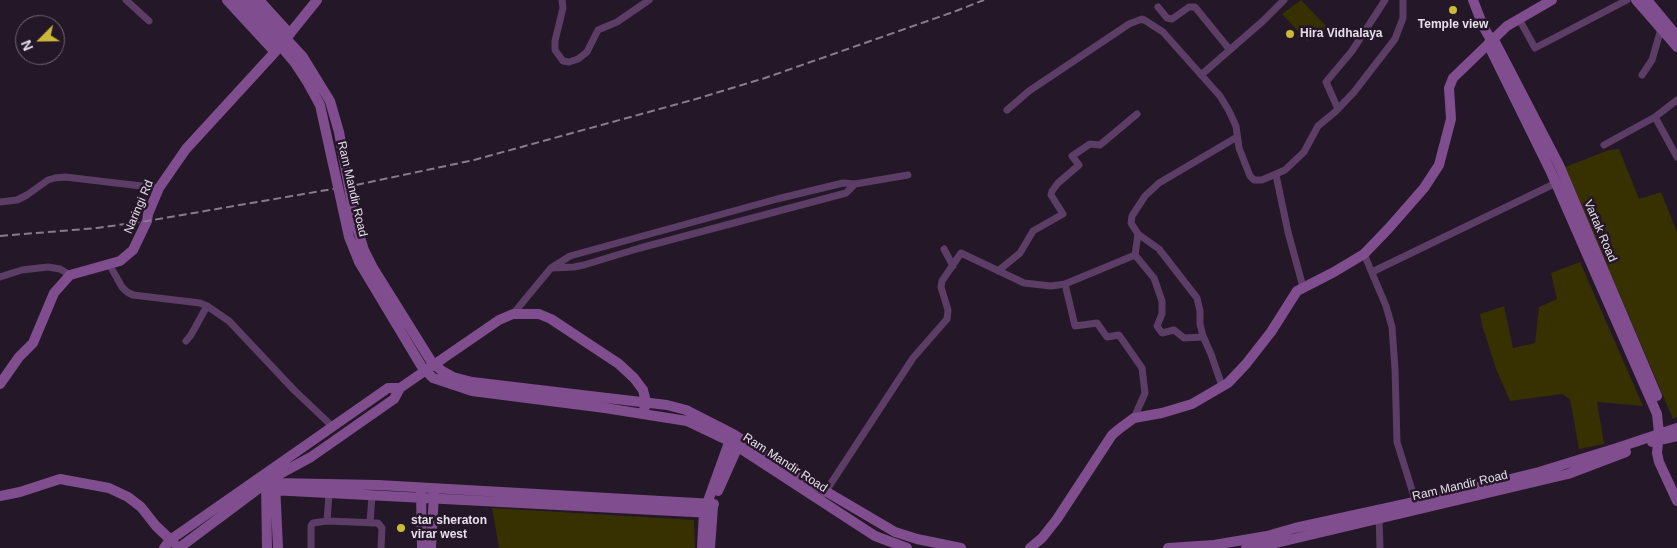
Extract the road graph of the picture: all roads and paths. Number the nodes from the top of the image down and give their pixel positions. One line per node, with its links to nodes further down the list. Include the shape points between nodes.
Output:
1 (126, 0): 19 (street)
2 (226, 0): 26 (street)
3 (238, 0): 66 (street, Ram Mandir Road, bridge, via 295,63 320,104 349,237 359,262 422,367 433,378 472,391)
4 (250, 0): 66 (street, bridge, via 303,57 330,101 364,250 431,360 442,371 472,382)
5 (260, 0): 21 (street)
6 (317, 0): 21 (street, Naringi Rd)
7 (562, 0): 8 (street, via 555,50 564,61 570,62 587,52 598,30 617,22)
8 (648, 0)
9 (1284, 0): 25 (street)
10 (1385, 0): 30 (street, via 1352,51 1328,78 1327,84)
11 (1403, 0): 30 (street, via 1403,18 1395,39)
12 (1473, 0): 23 (street, Vartak Road)
13 (1552, 0): 18 (street)
14 (1627, 0): 18 (street, via 1534,48)
15 (1636, 0): 20 (street)
16 (1647, 0): 22 (street)
17 (1158, 7): 25 (street, via 1172,19 1189,7 1195,7)
18 (1519, 19): 23 (street)
19 (149, 22)
20 (1661, 29): 24 (street); 28 (street, via 1652,60)
21 (290, 34): 26 (street, Naringi Rd)
22 (1677, 36)
23 (1491, 41): 39 (street, Vartak Road); 47 (street, via 1450,83 1451,119 1439,165 1424,188); 71 (street, Vartak Road, via 1559,165 1664,412)
24 (1677, 48)
25 (1230, 50): 27 (street)
26 (275, 52): 41 (street, Naringi Rd, via 186,149)
27 (1201, 75): 31 (street, via 1163,32 1139,20 1029,91); 34 (street, via 1230,111)
28 (1642, 75)
29 (1677, 100): 33 (street)
30 (1338, 109): 37 (street, via 1318,126 1304,152)
31 (1007, 110)
32 (1137, 114): 52 (street, via 1100,145 1090,144 1072,156 1079,165 1058,183 1051,195 1063,214 1033,231 1020,253)
33 (1655, 117): 35 (street); 36 (street)
34 (1237, 136): 37 (street, via 1254,180); 45 (street, via 1159,183 1145,196 1130,223)
35 (1604, 145)
36 (1677, 157)
37 (1276, 174): 57 (street)
38 (908, 176): 40 (street)
39 (1556, 182): 53 (street); 71 (street, Vartak Road, via 1657,414)
40 (855, 184): 43 (street, via 843,183); 44 (street, via 846,193)
41 (159, 188): 42 (street, via 65,177 48,180 16,200); 49 (street, Naringi Rd, via 148,221 133,250 120,261)
42 (0, 202)
43 (725, 214): 44 (street); 51 (street, via 570,256)
44 (728, 224): 51 (street, via 574,268)
45 (1138, 234): 48 (street); 60 (street, via 1159,249 1197,298)
46 (944, 249): 50 (street)
47 (1364, 254): 53 (street); 57 (street)
48 (1135, 255): 56 (street); 60 (street, via 1154,278 1162,301 1162,314 1157,326 1162,332 1174,330 1184,338)
49 (109, 264): 54 (street, Naringi Rd); 58 (street, via 122,287 133,295 191,301)
50 (953, 266): 52 (street, via 962,253); 76 (street, via 941,287 948,310 947,319 912,358)
51 (551, 268): 59 (street)
52 (998, 271): 56 (street, via 1024,283)
53 (1372, 272): 84 (street, via 1392,327 1396,442)
54 (70, 275): 55 (street, via 48,267); 62 (street, via 54,293 33,343)
55 (0, 277)
56 (1065, 284): 68 (street, via 1075,326 1097,323 1107,337 1118,335 1142,368 1145,393)
57 (1303, 287): 63 (street, via 1293,295 1271,332 1246,364)
58 (207, 306): 61 (street); 69 (street, via 229,321)
59 (513, 314): 64 (street, via 499,320); 65 (street, via 540,314 577,335 634,378 643,390)
60 (1203, 337): 63 (street)
61 (186, 341)
62 (0, 384)
63 (1222, 386): 68 (street, via 1192,404)
64 (400, 388): 69 (street, via 388,388); 74 (street, via 394,400)
65 (646, 402): 66 (street); 67 (street); 73 (street, via 686,410)
66 (606, 403): 67 (street, Ram Mandir Road)
67 (643, 414): 73 (street, Ram Mandir Road, via 687,421)
68 (1134, 418): 89 (street, via 1112,435)
69 (332, 426): 74 (street)
70 (1677, 428): 71 (street)
71 (1661, 436): 72 (street, Ram Mandir Road); 75 (street, via 1667,463); 83 (street, via 1659,462); 84 (street, Ram Mandir Road, via 1568,474)
72 (1677, 436)
73 (735, 441): 76 (street); 82 (street, Ram Mandir Road); 85 (street)
74 (270, 481): 77 (street, via 378,485); 78 (street); 91 (street); 92 (street); 93 (street); 94 (street)
75 (1677, 486)
76 (826, 491): 82 (street); 102 (street, via 895,532)
77 (421, 493): 79 (street); 81 (street); 97 (street)
78 (329, 494): 81 (street); 87 (street)
79 (434, 494): 85 (street); 98 (street)
80 (0, 496): 91 (street, via 60,479 109,488 141,507)
81 (372, 496): 88 (street)
82 (820, 500): 101 (street, Ram Mandir Road, via 875,536)
83 (1677, 501)
84 (1417, 505): 86 (street, Ram Mandir Road)
85 (709, 508): 99 (street); 100 (street)
86 (1378, 514): 90 (street); 107 (street)
87 (327, 521): 88 (street); 95 (street, via 311,526)
88 (370, 522): 96 (street, via 378,523 382,528)
89 (1042, 538): 103 (street); 104 (street)
90 (1276, 542): 105 (street); 106 (street)
91 (167, 544): 92 (street)
92 (180, 548)
93 (267, 548)
94 (278, 548)
95 (311, 548)
96 (381, 548)
97 (422, 548)
98 (431, 548)
99 (702, 548)
100 (710, 548)
101 (907, 548)
102 (961, 548)
103 (1030, 548)
104 (1037, 548)
105 (1168, 548)
106 (1246, 548)
107 (1380, 548)

